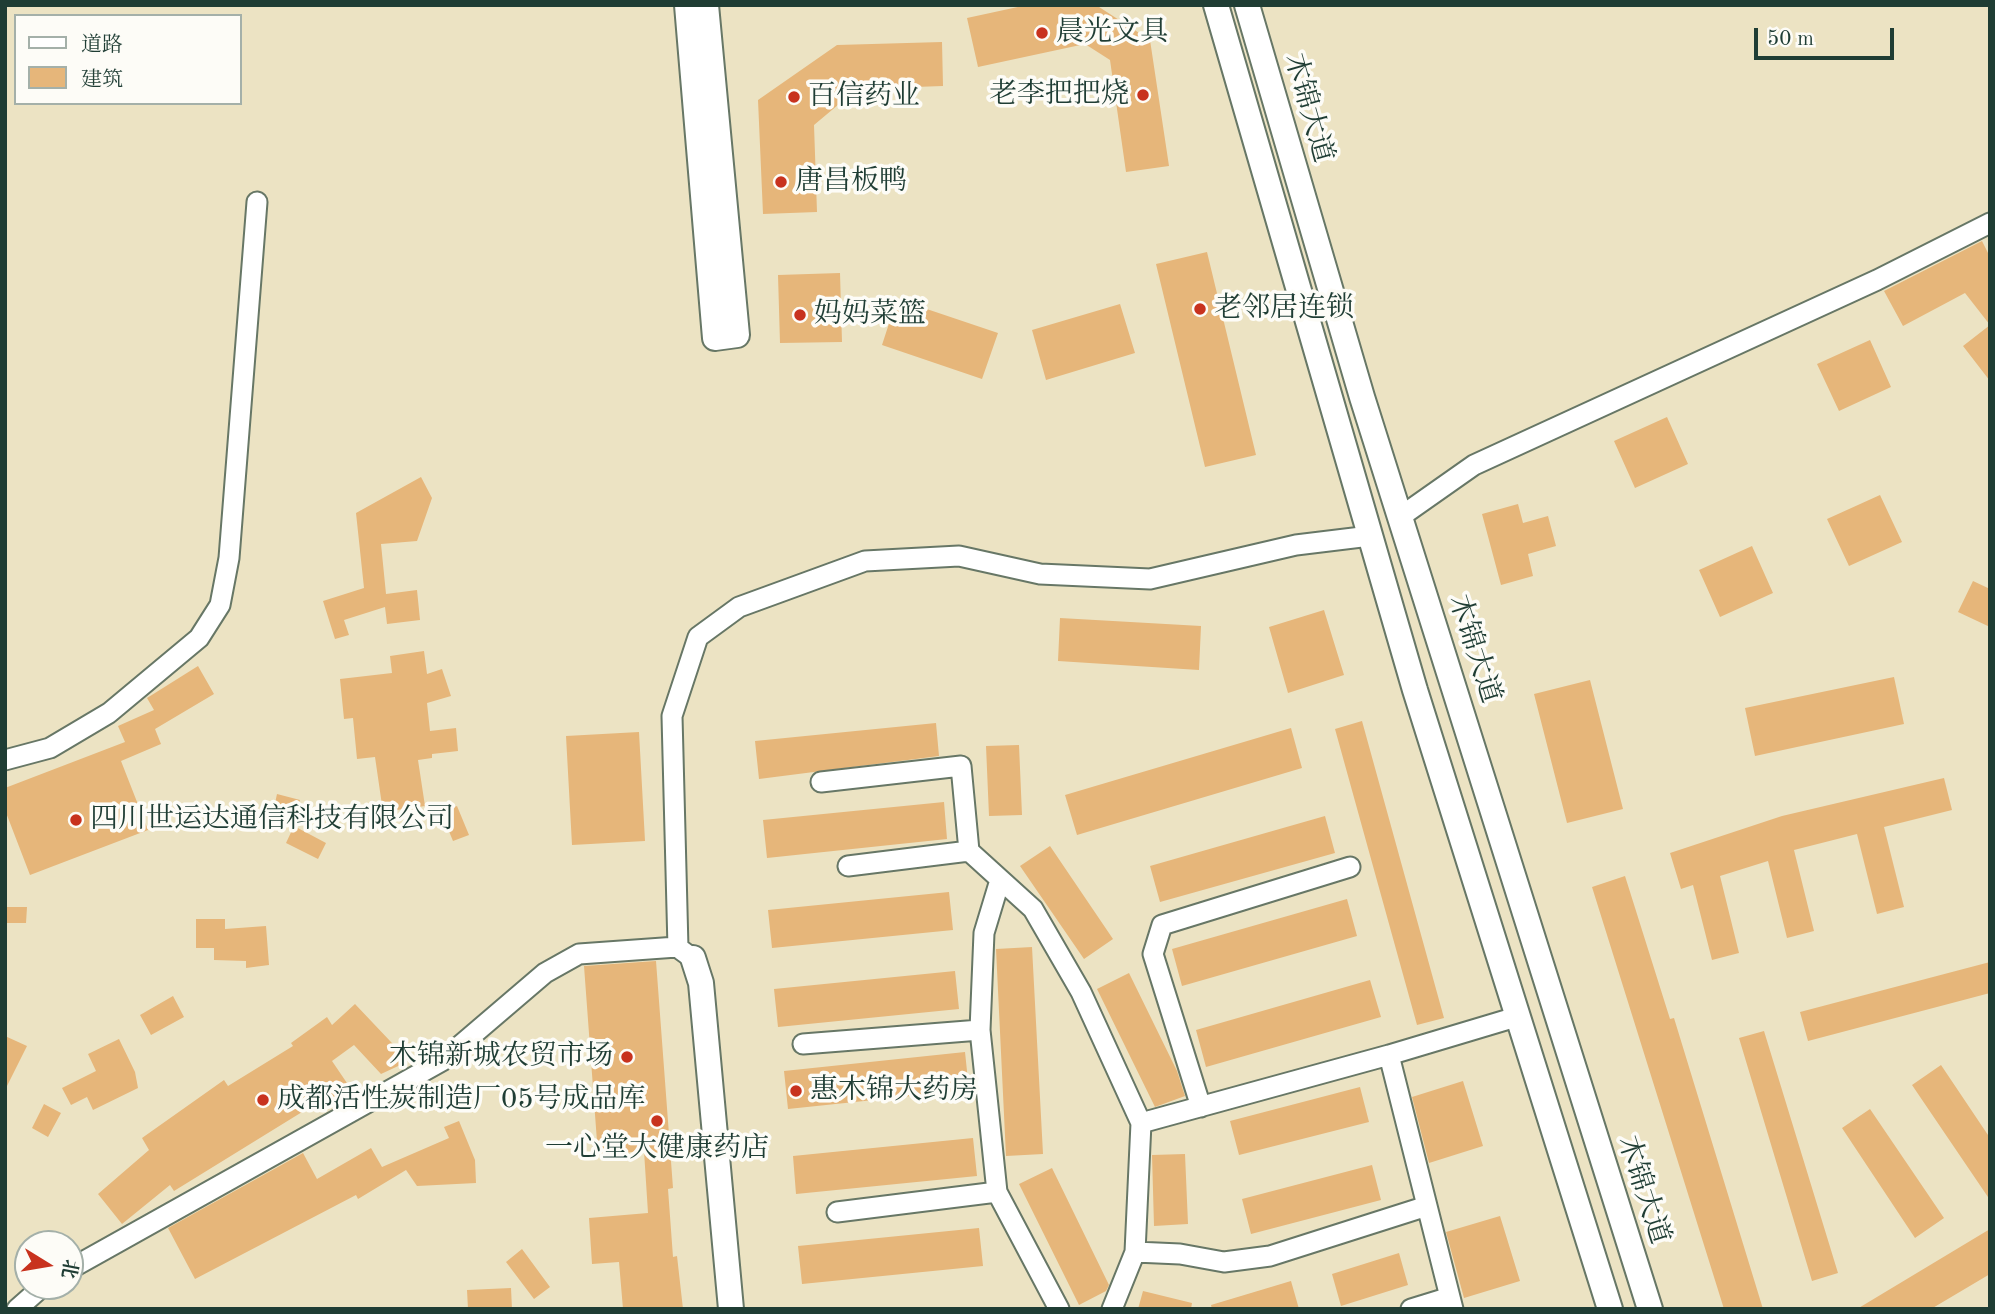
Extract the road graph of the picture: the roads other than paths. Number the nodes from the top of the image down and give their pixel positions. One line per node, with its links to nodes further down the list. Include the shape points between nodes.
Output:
1 (687, 5): 2 (street, via 715,338 737,335)
2 (706, 5)
3 (1216, 5): 8 (street)
4 (1247, 5): 7 (street, 木锦大道)
5 (257, 202): 9 (street, via 227,577 220,605 199,638 109,713 50,748)
6 (1990, 223): 7 (street, via 1877,280 1474,465)
7 (1400, 517): 33 (street, 木锦大道)
8 (1370, 537): 15 (street, via 1296,545 1150,579 1040,574 959,556 865,561 739,607 698,637 672,716); 16 (street)
9 (5, 760)
10 (821, 782): 11 (street, via 961,766)
11 (969, 851): 12 (street); 14 (street)
12 (848, 866)
13 (1350, 867): 20 (street, via 1163,925 1153,954)
14 (1000, 880): 17 (street, via 984,933); 21 (street, via 1040,921 1081,992)
15 (686, 953): 26 (street, via 579,954 545,972 442,1061); 28 (street, via 701,983)
16 (1516, 1017): 19 (street); 32 (street)
17 (980, 1030): 18 (street); 22 (street)
18 (803, 1044)
19 (1389, 1055): 20 (street); 23 (street)
20 (1201, 1107): 21 (street)
21 (1141, 1123): 25 (street)
22 (997, 1192): 24 (street); 29 (street)
23 (1427, 1206): 25 (street, via 1270,1256 1224,1262); 27 (street)
24 (836, 1212)
25 (1135, 1252): 30 (street)
26 (84, 1261)
27 (1451, 1303): 31 (street)
28 (731, 1309)
29 (1059, 1309)
30 (1112, 1309)
31 (1411, 1309)
32 (1610, 1309)
33 (1650, 1309)

